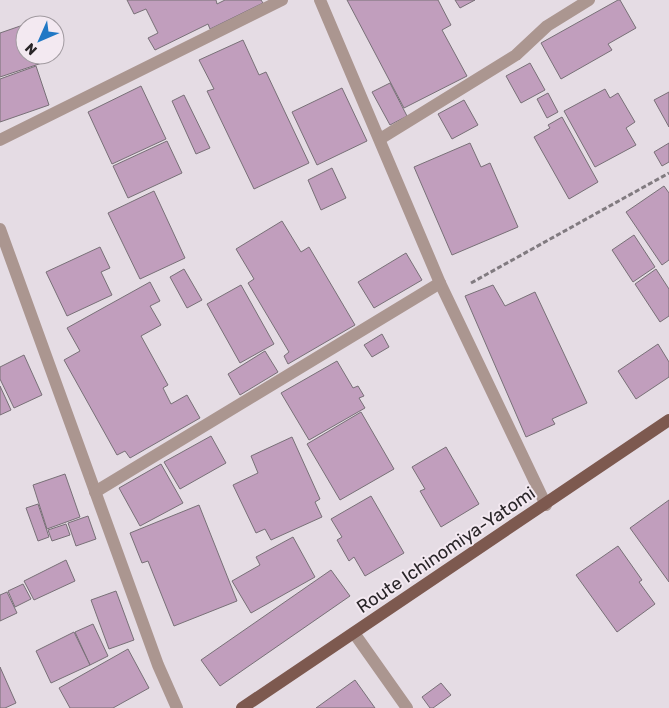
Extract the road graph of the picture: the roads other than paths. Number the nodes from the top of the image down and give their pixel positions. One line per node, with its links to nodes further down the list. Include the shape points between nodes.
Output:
1 (282, 0): 5 (street)
2 (320, 0): 4 (street)
3 (589, 0): 4 (street, via 547,26 516,55)
4 (380, 139): 7 (street)
5 (0, 140)
6 (0, 228): 9 (street)
7 (440, 282): 9 (street); 10 (street)
8 (669, 420): 10 (main road, Route Ichinomiya-Yatomi)
9 (95, 492): 12 (street, via 158,665)
10 (546, 504): 11 (main road, Route Ichinomiya-Yatomi)
11 (354, 633): 13 (main road, Route Ichinomiya-Yatomi); 14 (street)
12 (177, 708)
13 (242, 708)
14 (407, 708)

